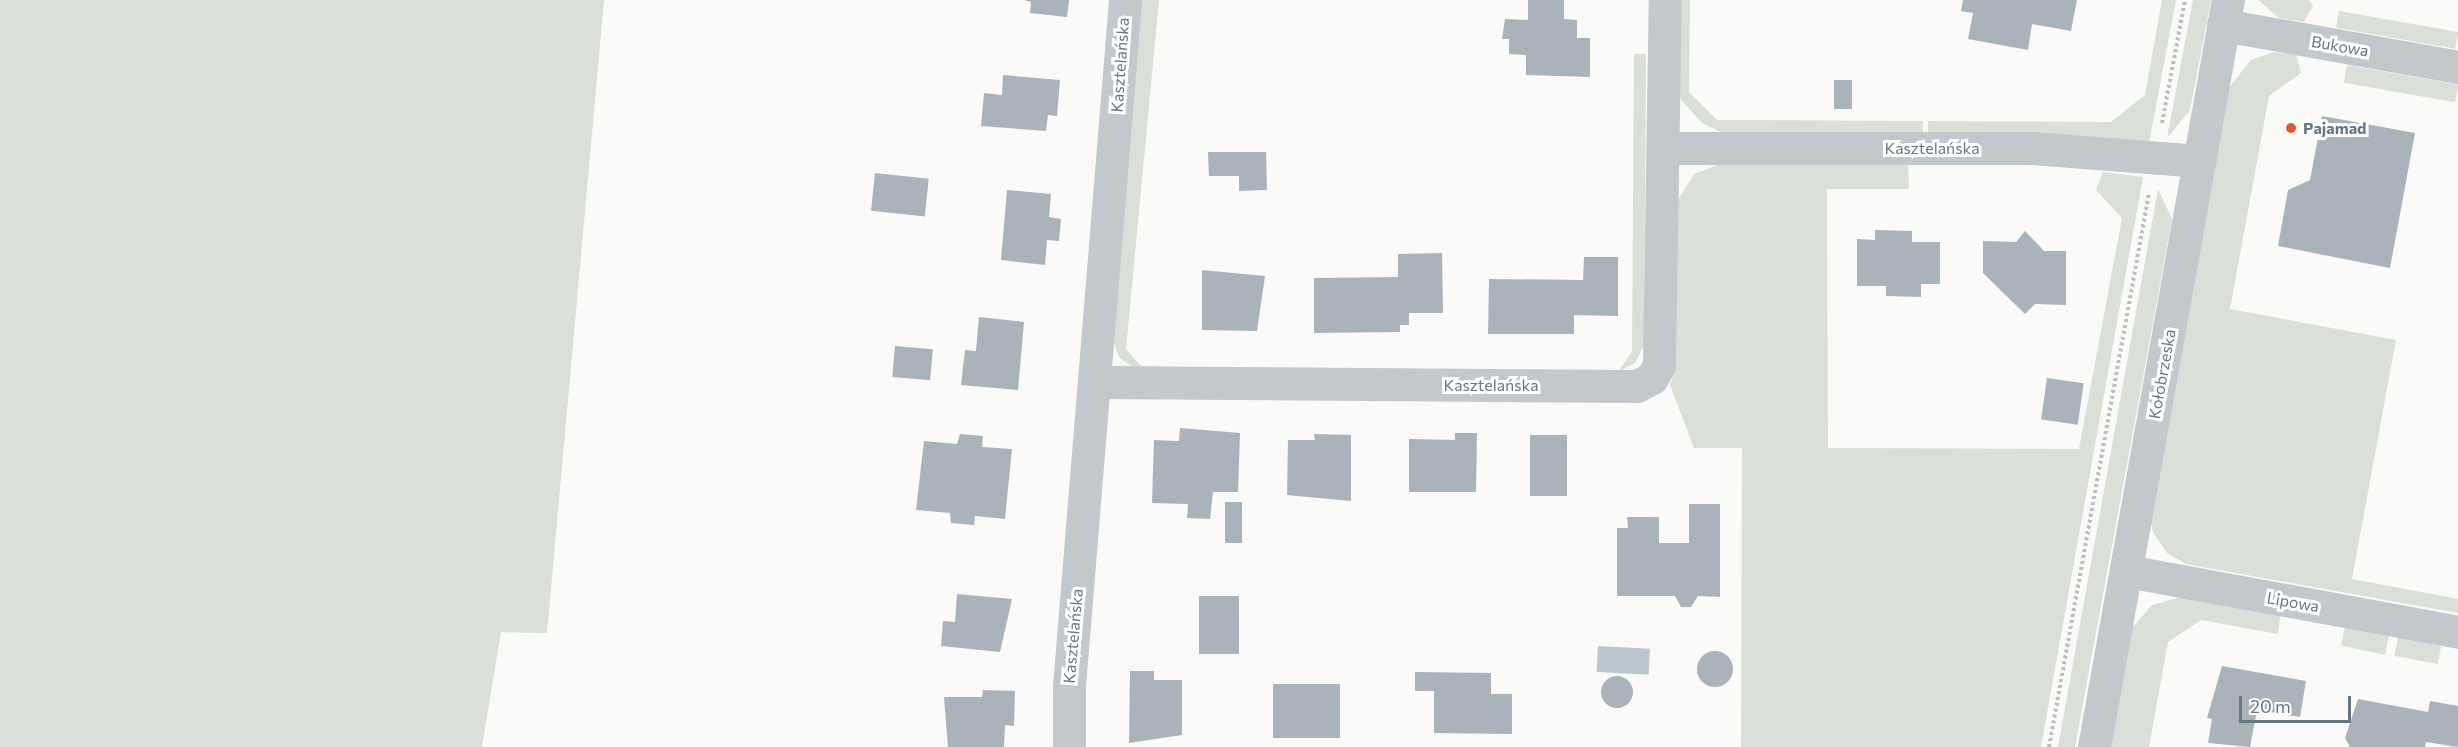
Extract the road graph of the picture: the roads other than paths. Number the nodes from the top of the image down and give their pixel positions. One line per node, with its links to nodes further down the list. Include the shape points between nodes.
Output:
1 (1125, 0): 7 (street, Kasztelańska)
2 (1665, 0): 5 (street, Kasztelańska)
3 (2225, 12): 4 (street, Bukowa); 6 (street, Kołobrzeska)
4 (2458, 67)
5 (1663, 148): 6 (street, Kasztelańska, via 2031,148); 7 (street, Kasztelańska, via 1659,365 1652,378 1637,386)
6 (2200, 161): 8 (street, Kołobrzeska)
7 (1096, 382): 10 (street, Kasztelańska, via 1069,686)
8 (2127, 571): 9 (street, Lipowa); 11 (street, Kołobrzeska)
9 (2458, 632)
10 (1069, 747)
11 (2094, 747)

